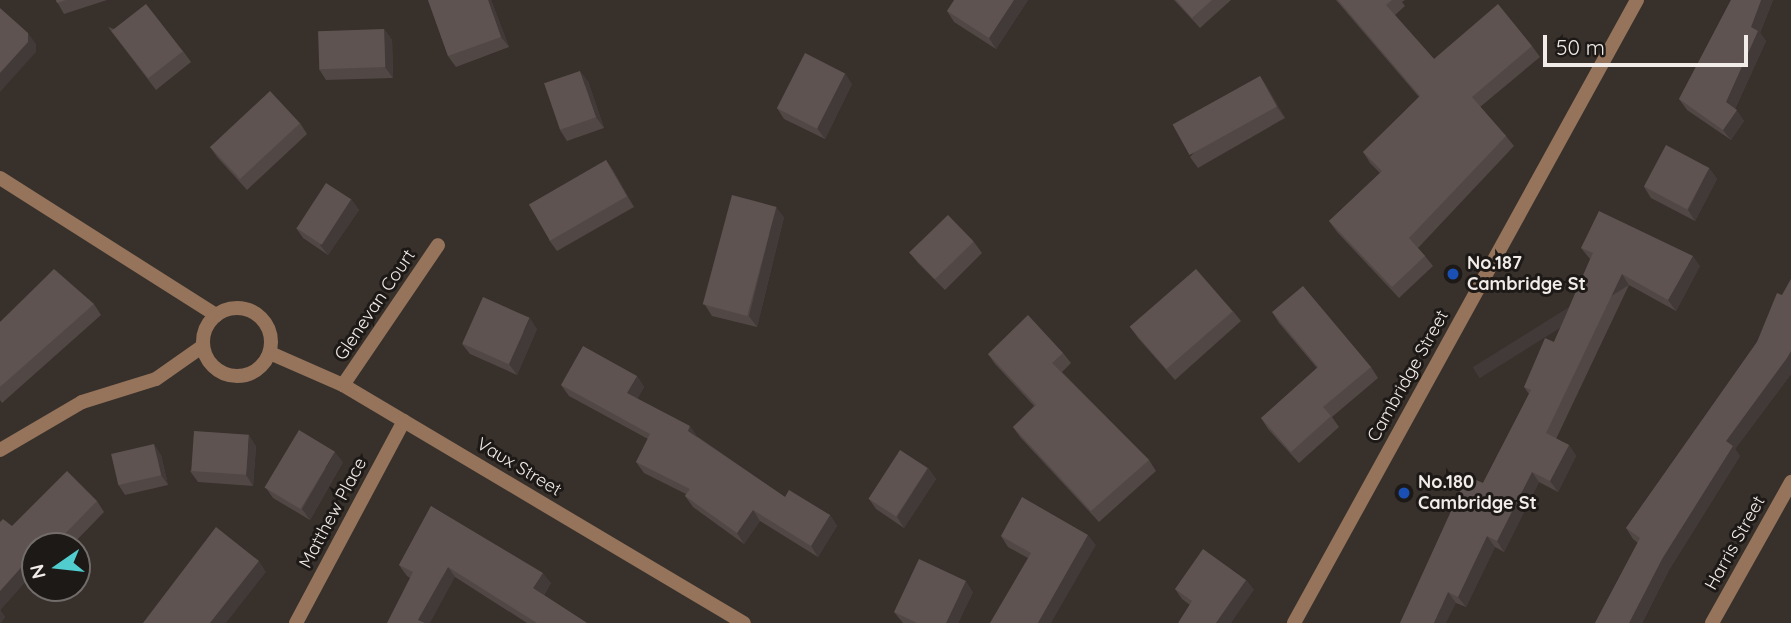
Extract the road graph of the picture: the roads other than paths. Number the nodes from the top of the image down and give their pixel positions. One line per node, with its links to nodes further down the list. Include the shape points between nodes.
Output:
1 (1637, 0): 13 (street, Cambridge Street)
2 (0, 178): 4 (street)
3 (439, 245): 7 (street, Glenevan Court)
4 (216, 314): 5 (street); 6 (street, via 237,307 258,314 270,332)
5 (203, 345): 6 (street, via 212,366 233,376 255,372); 9 (street, via 156,379 82,402)
6 (270, 354): 7 (street, Vaux Street)
7 (343, 386): 8 (street, Vaux Street)
8 (404, 421): 11 (street, Matthew Place); 12 (street, Vaux Street)
9 (0, 450)
10 (1791, 482): 14 (street, Harris Street)
11 (296, 623)
12 (744, 623)
13 (1294, 623)
14 (1712, 623)

